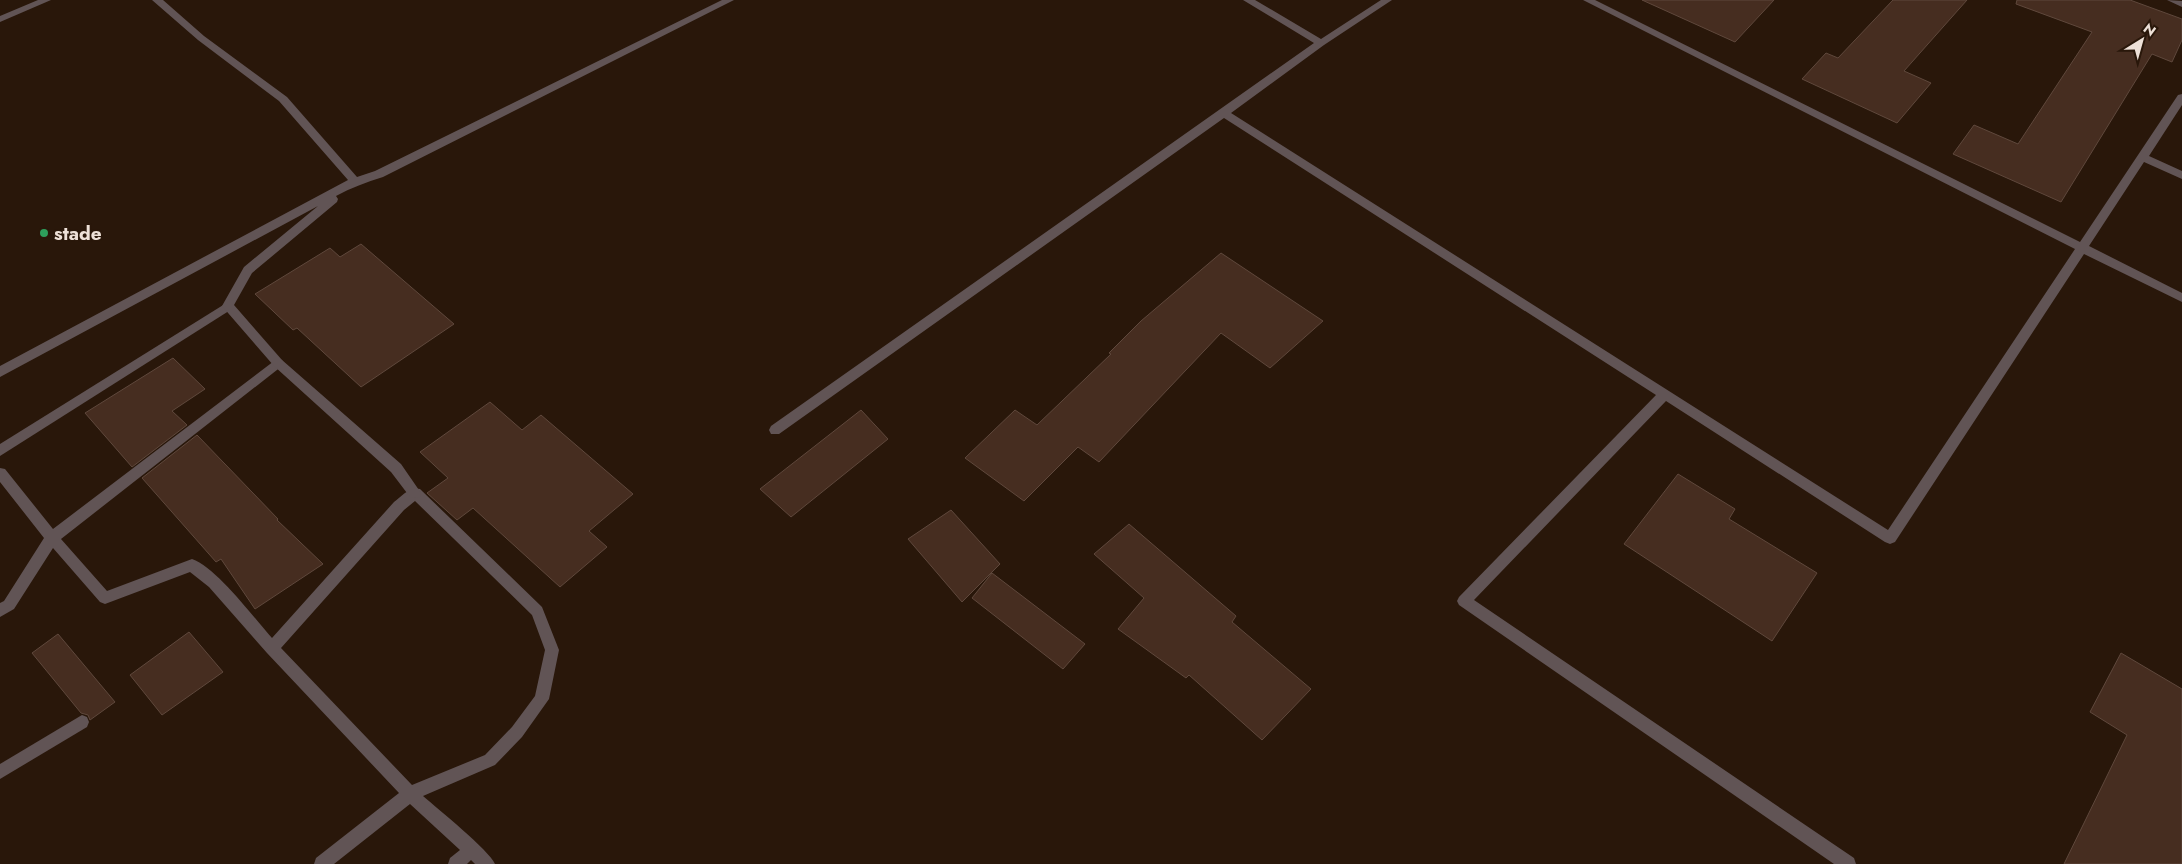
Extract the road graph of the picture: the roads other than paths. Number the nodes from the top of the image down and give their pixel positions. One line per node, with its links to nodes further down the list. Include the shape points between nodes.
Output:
1 (46, 0): 9 (street)
2 (156, 0): 15 (street, via 283,99)
3 (729, 0): 15 (street, via 379,174)
4 (1248, 0): 10 (street)
5 (1387, 0): 10 (street)
6 (1588, 0): 16 (street)
7 (2172, 0): 8 (street)
8 (2182, 4)
9 (0, 19)
10 (1321, 43): 12 (street)
11 (2182, 97): 13 (street)
12 (1224, 113): 21 (street); 22 (street)
13 (2142, 157): 14 (street); 16 (street)
14 (2182, 175)
15 (355, 181): 18 (street, via 248,270); 20 (street)
16 (2083, 248): 17 (street); 21 (street, via 1890,538)
17 (2182, 298)
18 (228, 306): 19 (street); 23 (street)
19 (278, 363): 25 (street, via 396,468); 26 (street)
20 (0, 372)
21 (1665, 394): 36 (street, via 1464,601)
22 (775, 430)
23 (0, 451)
24 (0, 473): 26 (street)
25 (415, 493): 28 (street, via 399,506); 31 (street, via 537,611 552,650 542,699 490,760)
26 (52, 538): 27 (street, via 9,605); 28 (street, via 105,598 192,565 214,583)
27 (0, 611)
28 (272, 648): 31 (street)
29 (82, 722): 30 (street)
30 (0, 772)
31 (410, 794): 32 (street); 33 (street)
32 (472, 849): 34 (street); 35 (street)
33 (322, 864)
34 (456, 864)
35 (487, 864)
36 (1848, 864)

